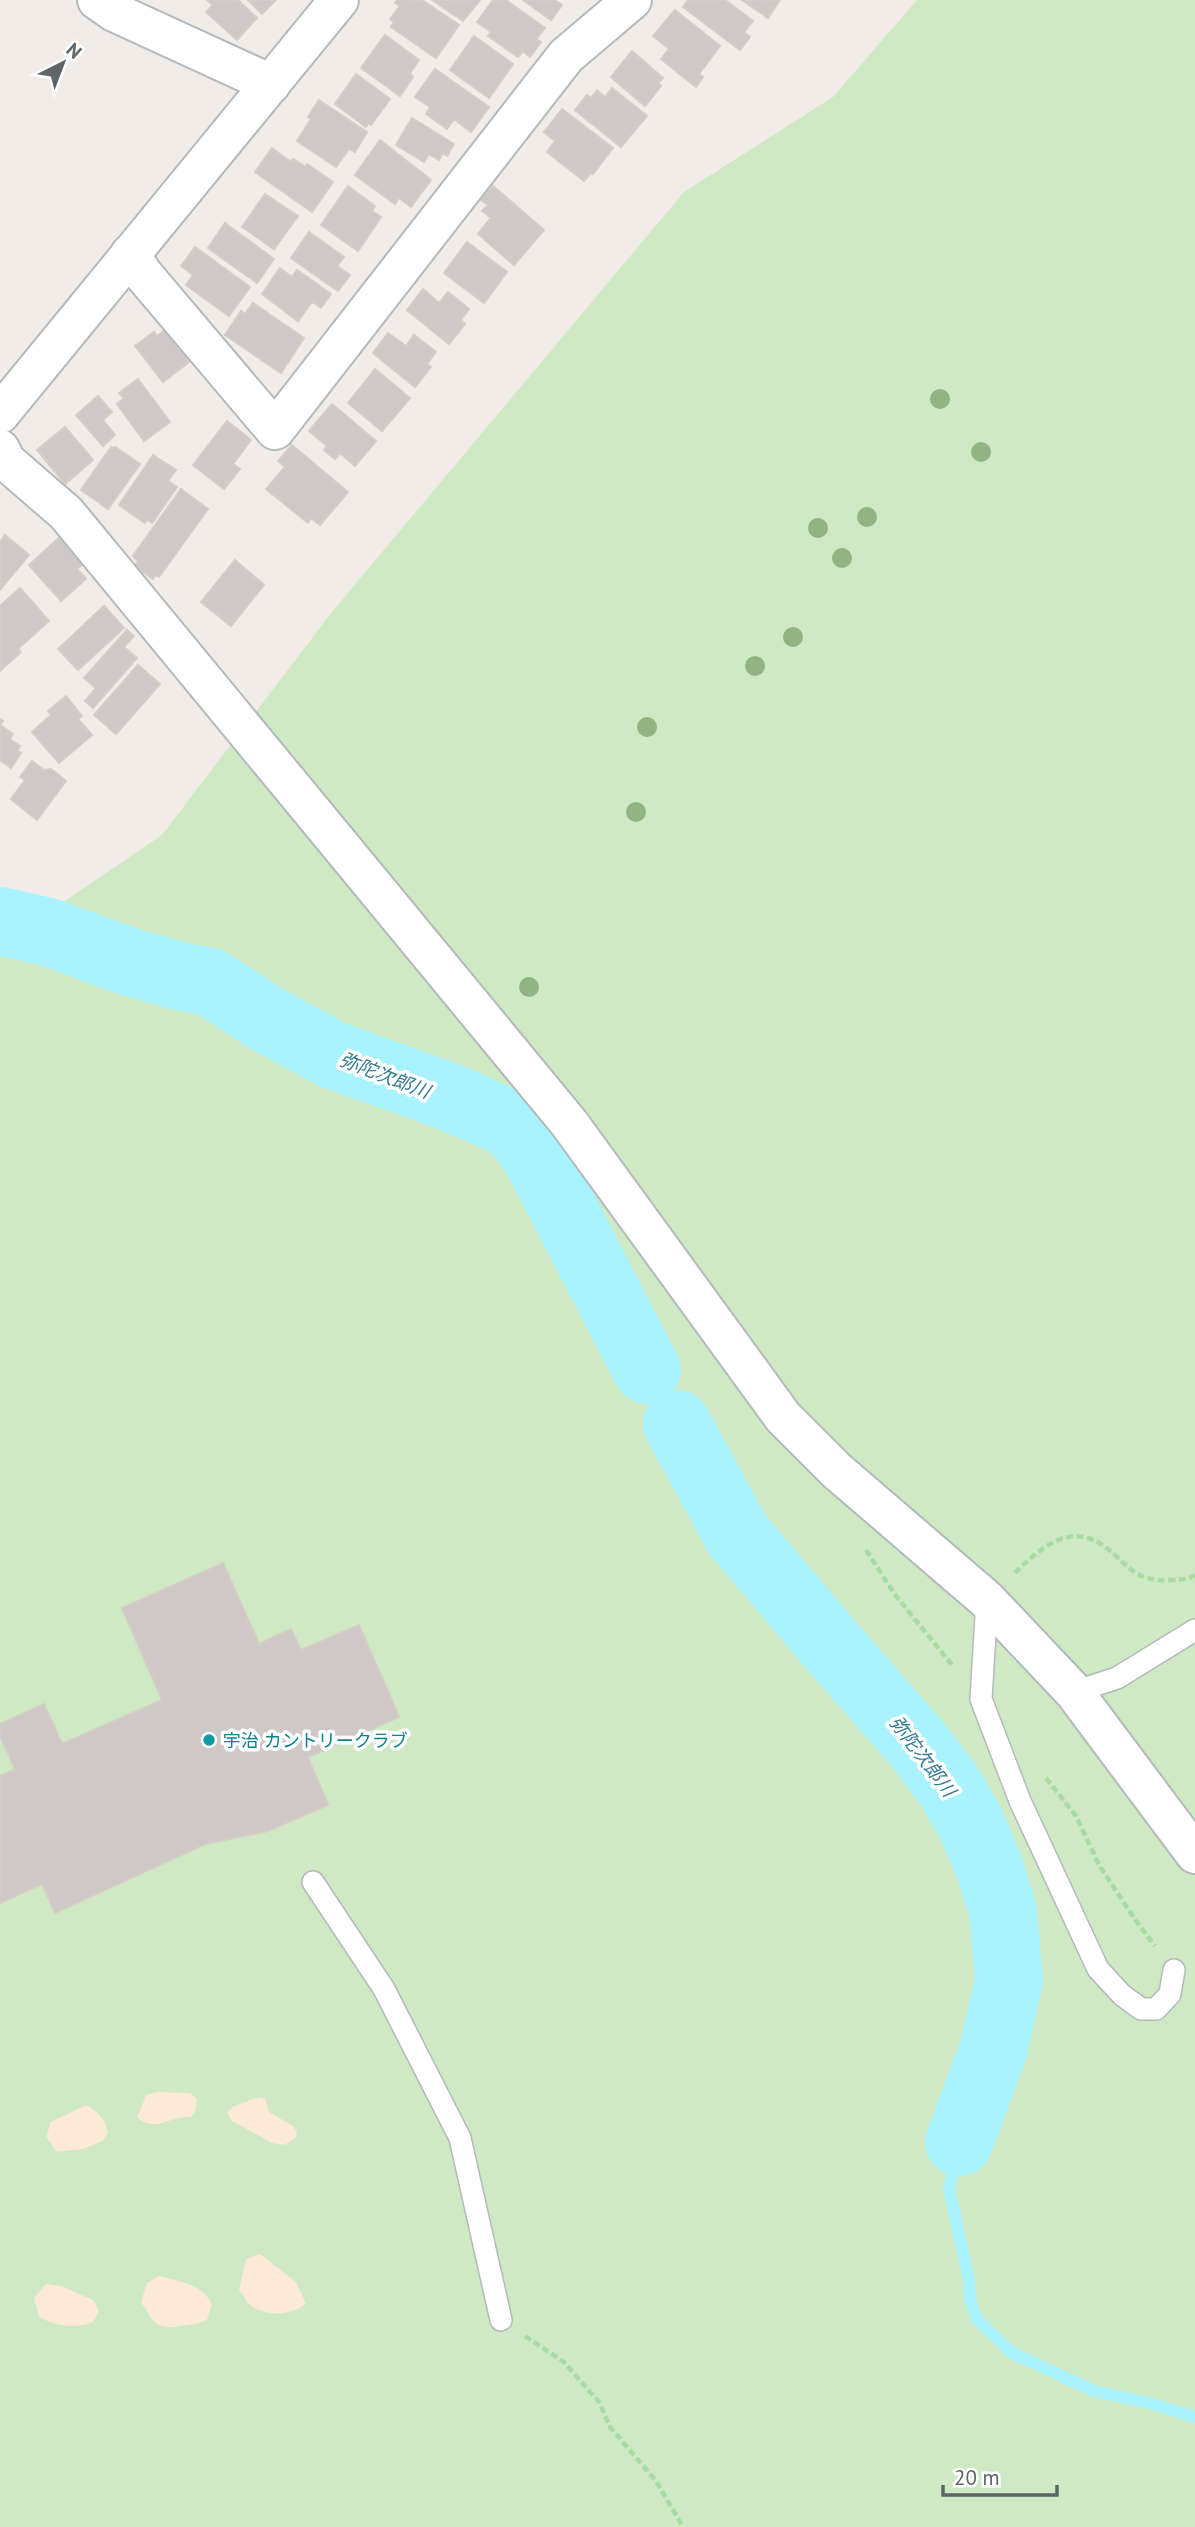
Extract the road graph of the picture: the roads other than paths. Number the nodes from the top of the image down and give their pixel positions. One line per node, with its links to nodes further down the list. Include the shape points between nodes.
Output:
1 (97, 0): 4 (street, via 114,12)
2 (339, 0): 4 (street)
3 (632, 0): 5 (street, via 566,56 275,430)
4 (271, 83): 5 (street)
5 (130, 254): 6 (street)
6 (0, 414)
7 (0, 449): 8 (street, via 6,461 66,513 569,1123 783,1417 837,1471)
8 (987, 1600): 10 (street); 13 (lane, via 981,1699 1020,1801 1098,1969 1122,1995 1141,2008 1156,2009 1170,1994)
9 (1195, 1630): 10 (lane, via 1116,1678)
10 (1074, 1692): 11 (street)
11 (1195, 1854)
12 (313, 1882): 14 (lane, via 384,1989 460,2138)
13 (1174, 1970)
14 (502, 2320)

